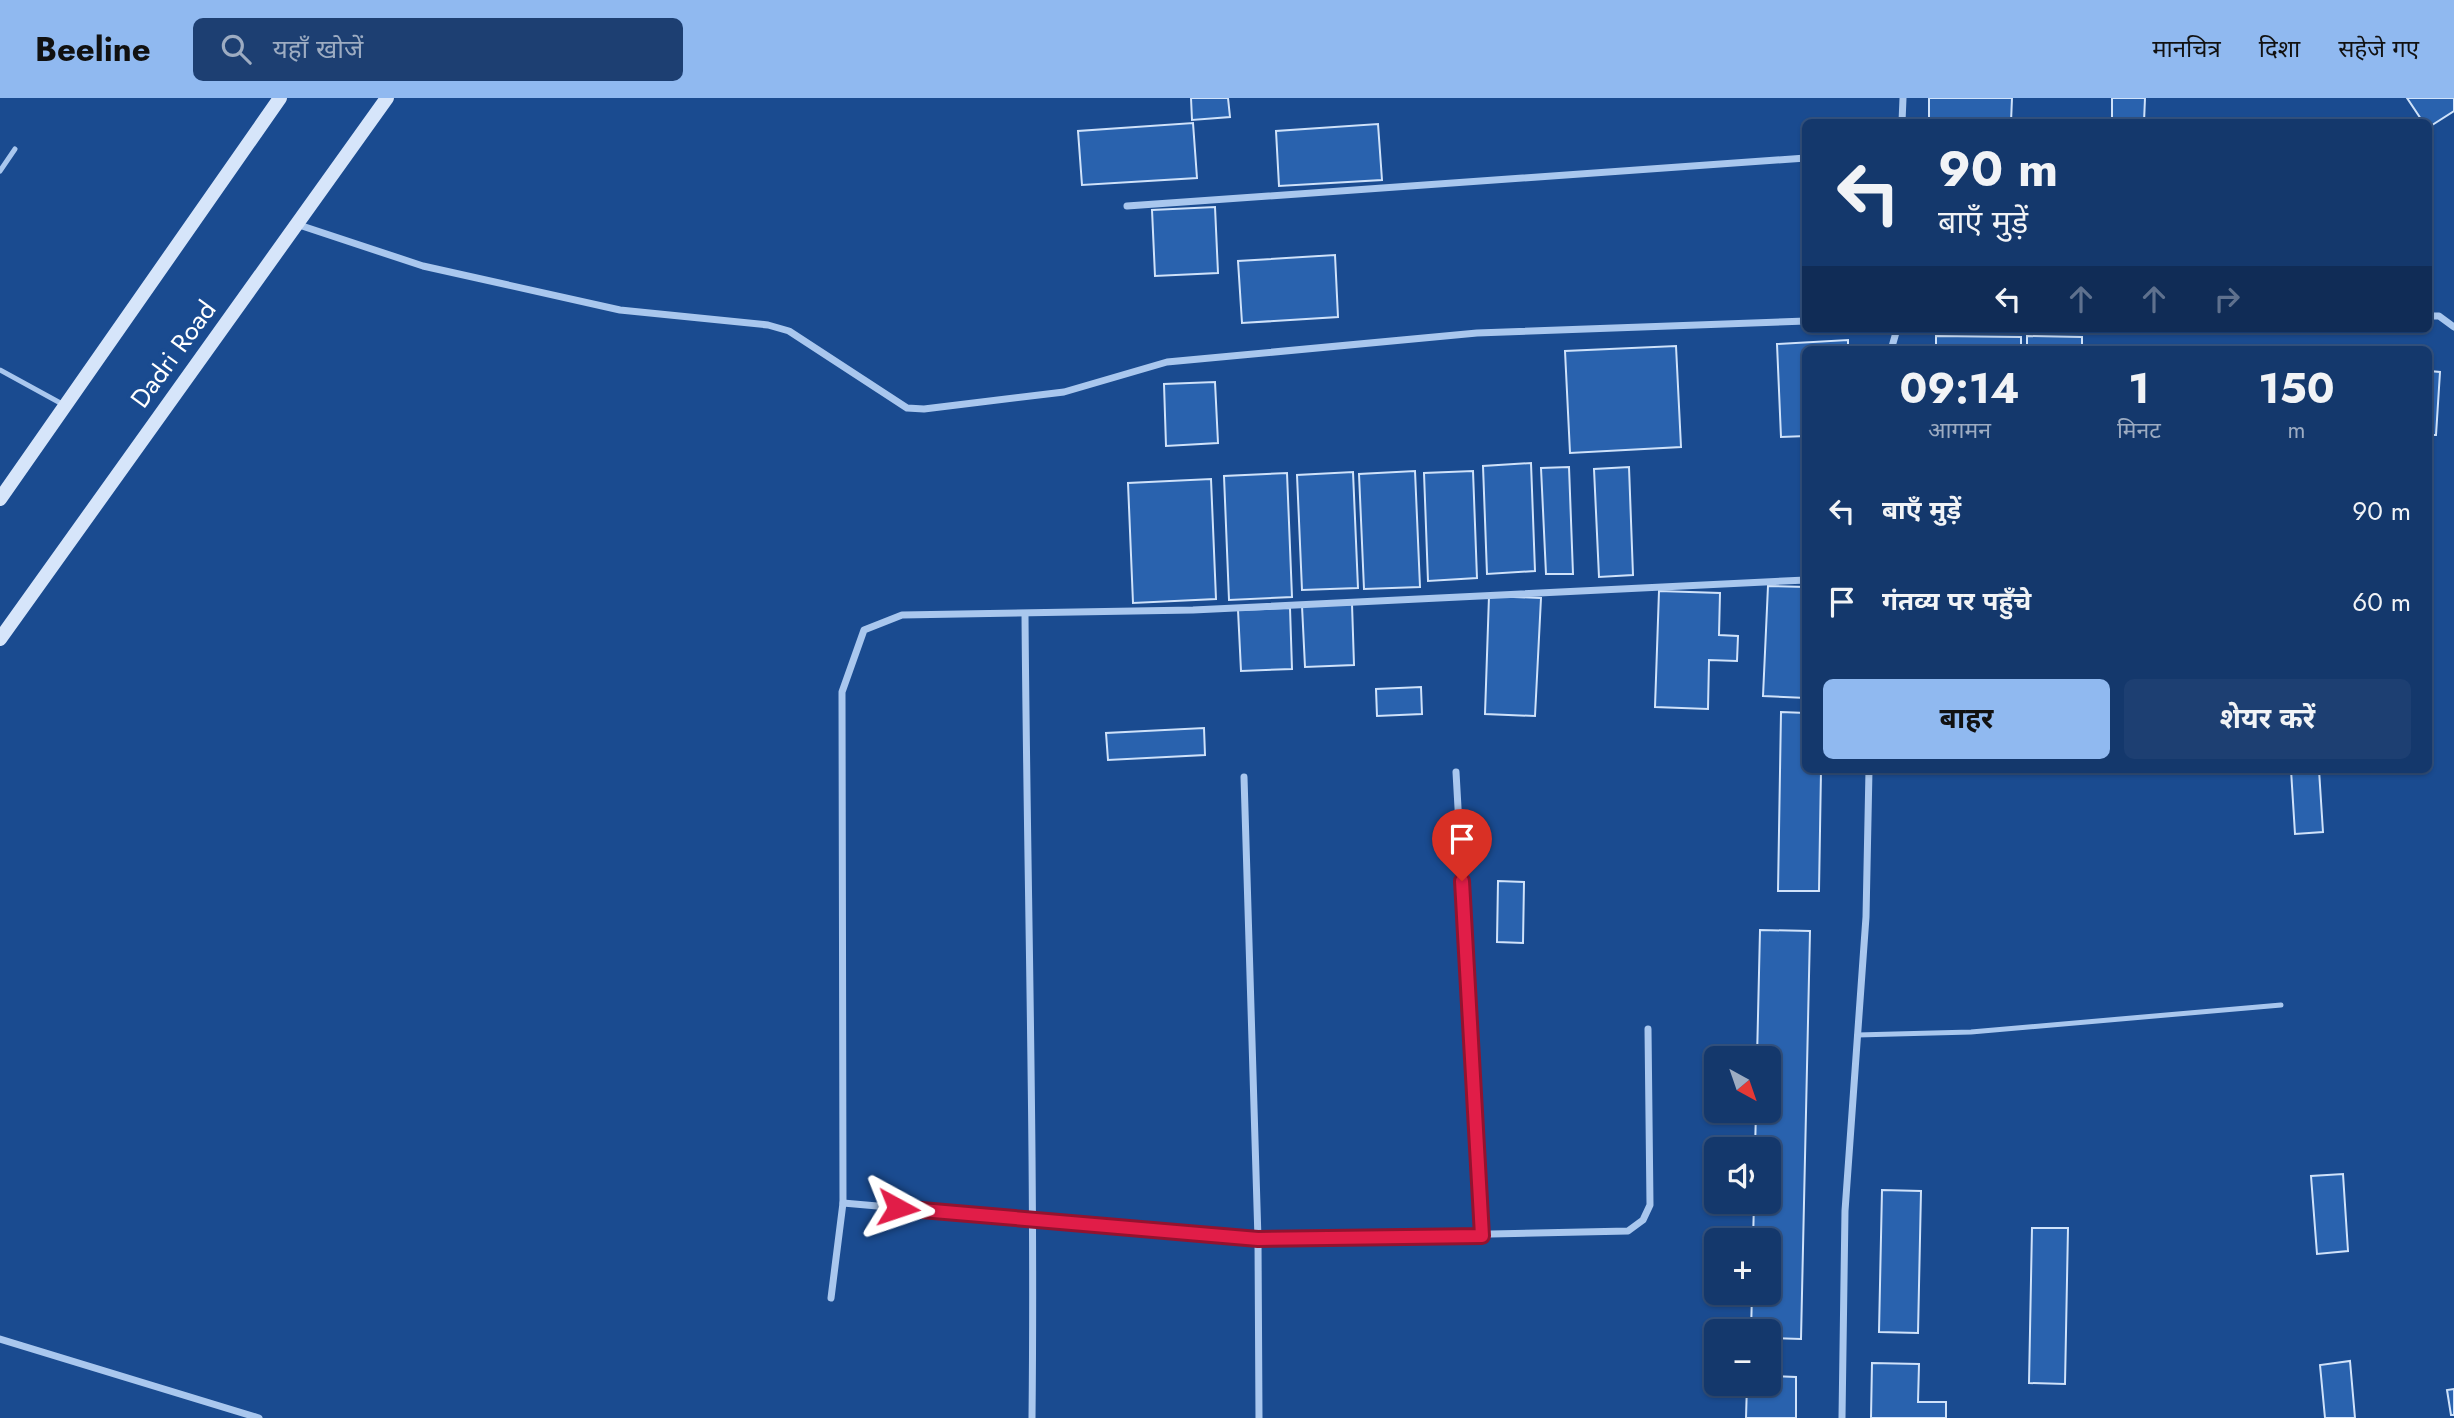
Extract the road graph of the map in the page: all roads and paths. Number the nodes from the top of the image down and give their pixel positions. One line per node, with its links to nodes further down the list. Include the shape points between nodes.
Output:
1 (280, 98): 14 (main road)
2 (387, 98): 9 (main road, Dadri Road)
3 (1903, 98): 4 (street)
4 (1902, 119)
5 (15, 149): 7 (lane)
6 (1802, 158): 8 (street)
7 (0, 171)
8 (1127, 205)
9 (296, 224): 11 (street, via 423,266 620,310 789,331 907,408 1064,392 1167,362 1477,333); 18 (main road, Dadri Road)
10 (2432, 316): 12 (street)
11 (1802, 321)
12 (2454, 327)
13 (0, 370): 14 (lane)
14 (64, 405): 15 (main road)
15 (0, 499)
16 (1802, 580): 17 (street)
17 (1025, 614): 25 (street, via 902,615 864,630 842,692); 26 (street)
18 (0, 639)
19 (1455, 772): 27 (street)
20 (1869, 773): 24 (street, via 1866,917)
21 (1244, 777): 28 (street)
22 (2281, 1005): 24 (lane, via 1971,1032)
23 (1648, 1029): 27 (street, via 1650,1205 1643,1220 1628,1231)
24 (1857, 1035): 34 (street, via 1845,1211)
25 (843, 1203): 26 (street); 29 (street)
26 (1034, 1220): 28 (street); 32 (street)
27 (1482, 1236): 28 (street)
28 (1258, 1239): 33 (street)
29 (831, 1298)
30 (0, 1339): 31 (street)
31 (259, 1418)
32 (1032, 1418)
33 (1259, 1418)
34 (1842, 1418)

